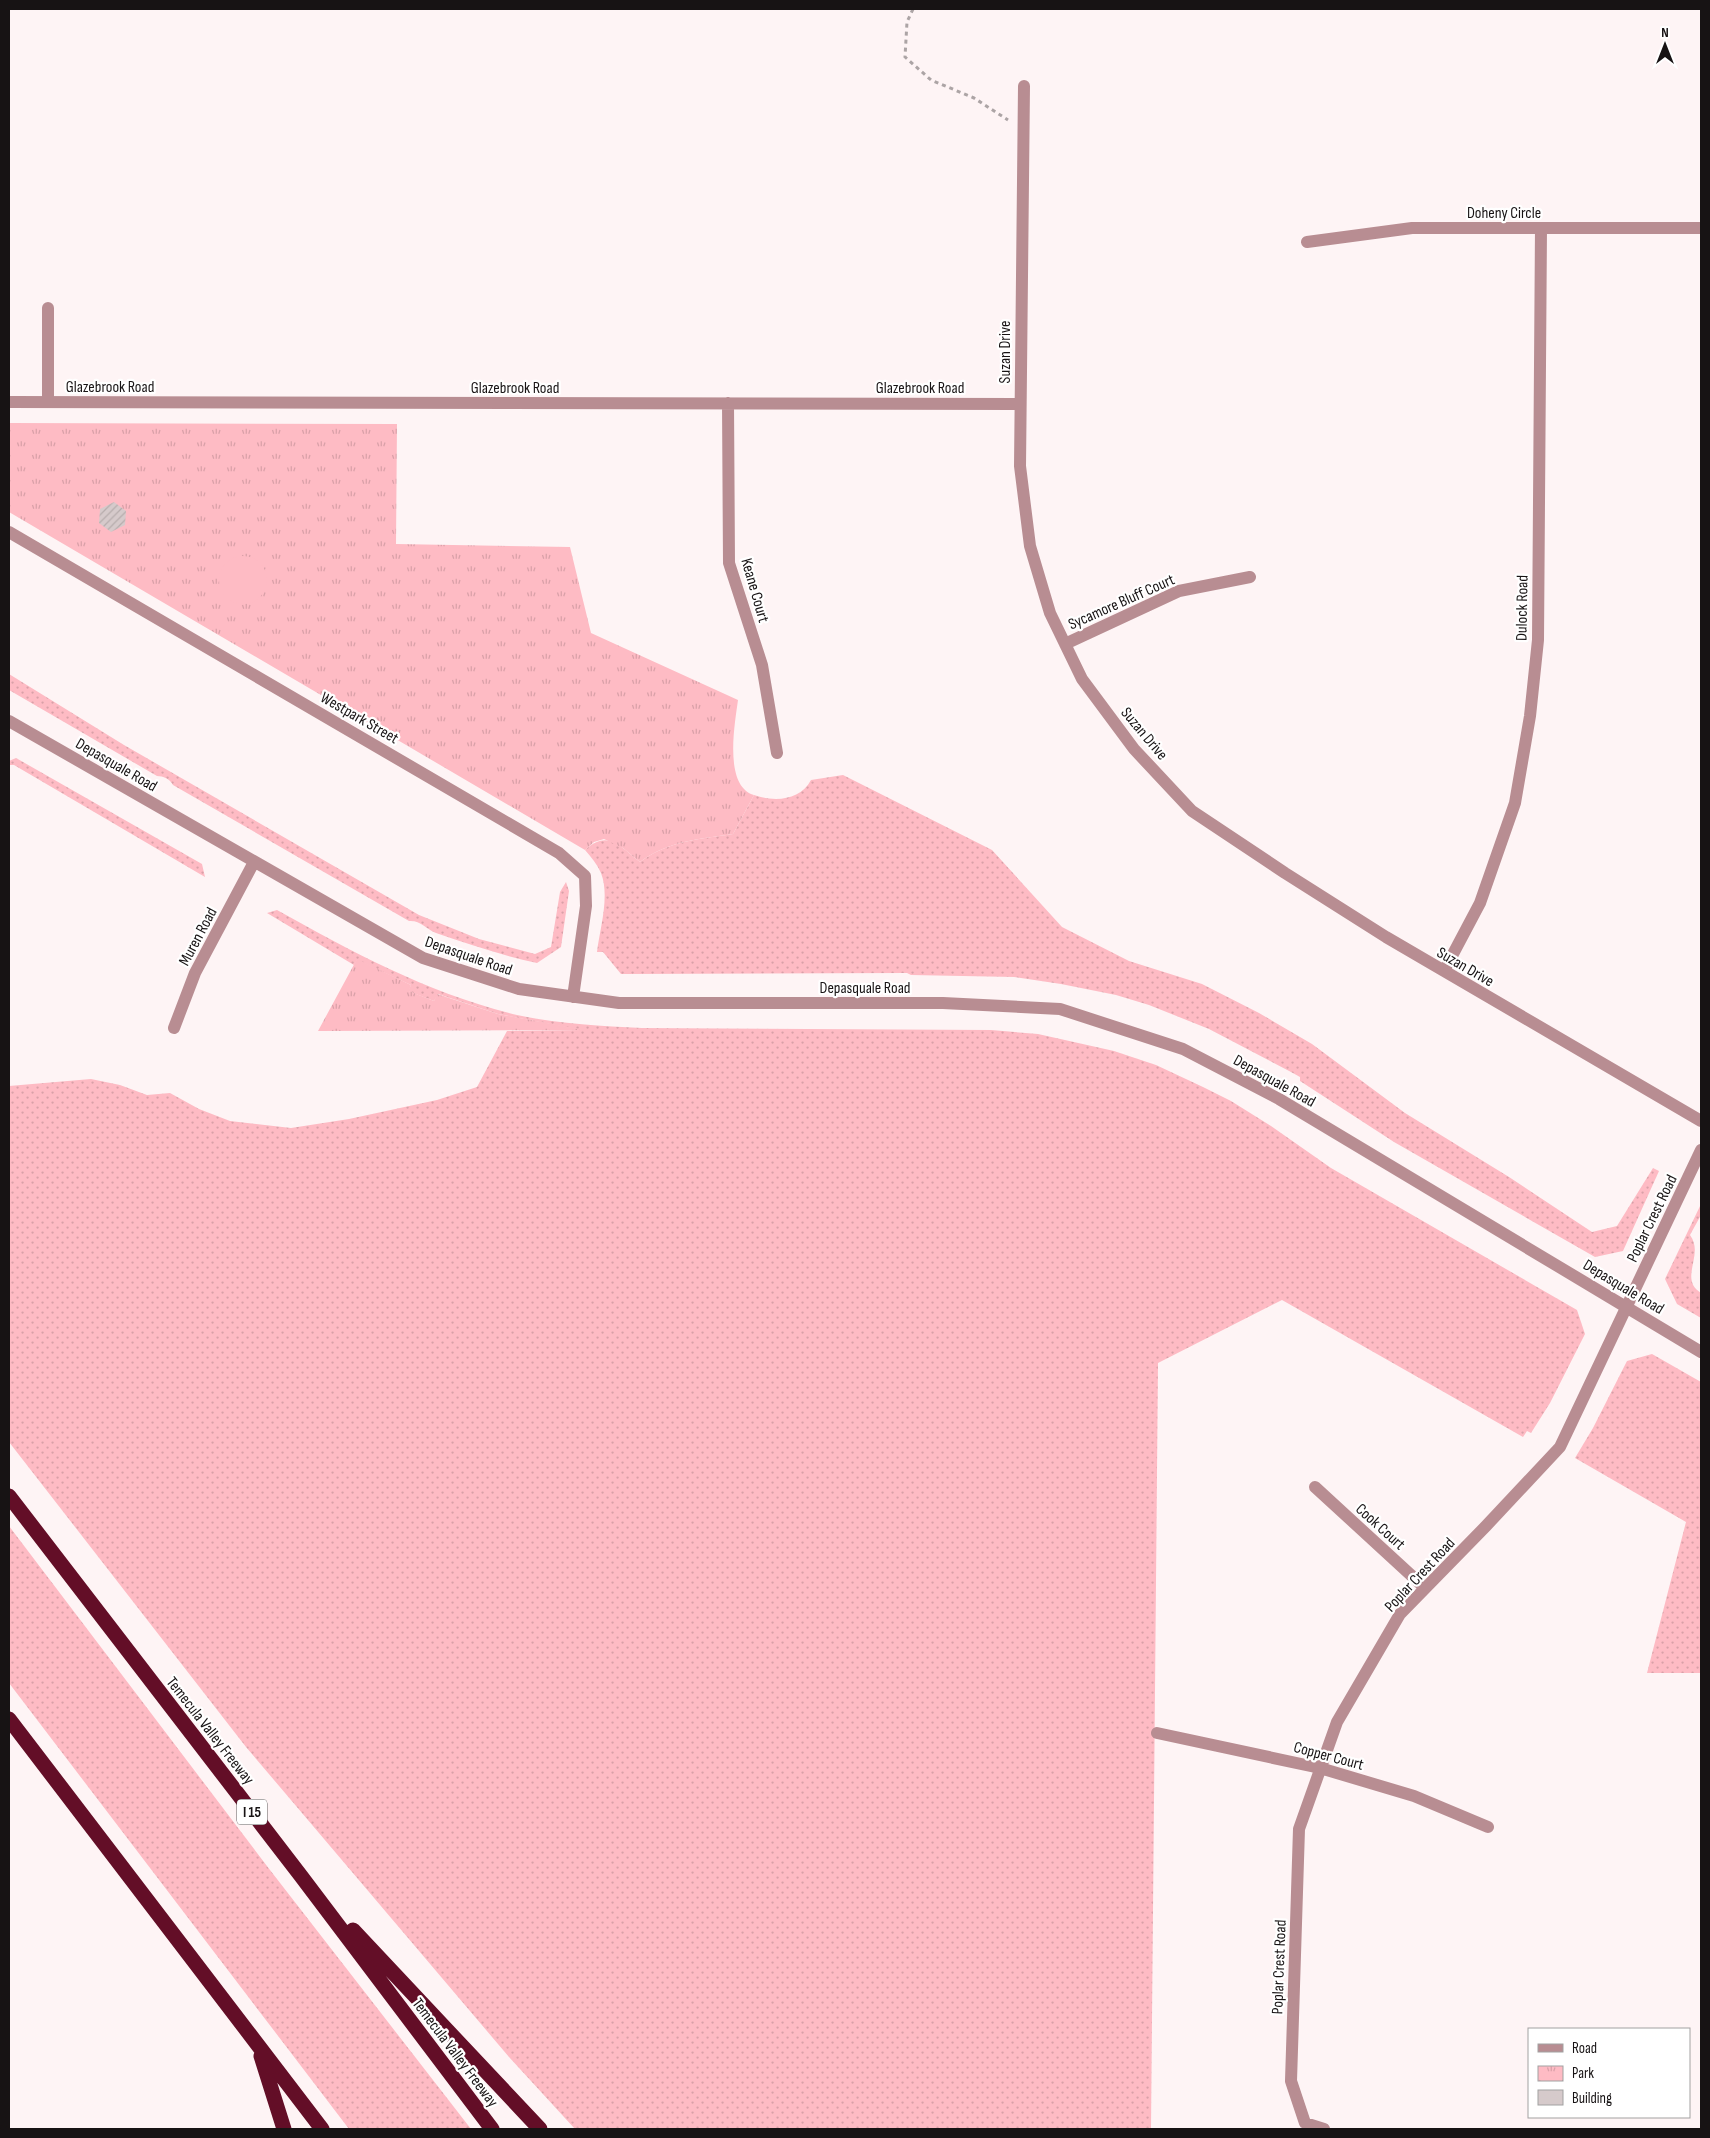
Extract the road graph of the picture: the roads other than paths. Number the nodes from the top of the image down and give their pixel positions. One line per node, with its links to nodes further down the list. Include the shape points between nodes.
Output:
1 (1024, 86): 9 (street, Suzan Drive)
2 (1541, 228): 3 (street, Doheny Circle); 4 (street, Doheny Circle, via 1412,228); 16 (street, Dulock Road, via 1538,640 1530,716 1515,803 1480,903)
3 (1701, 228)
4 (1307, 242)
5 (48, 308): 7 (street)
6 (9, 402): 7 (street, Glazebrook Road)
7 (48, 402): 8 (street, Glazebrook Road)
8 (728, 403): 9 (street, Glazebrook Road); 14 (street, Keane Court, via 730,563 762,665)
9 (1020, 404): 12 (street, Suzan Drive, via 1020,466 1030,546 1050,613)
10 (9, 532): 17 (street, Westpark Street, via 559,853 585,876 586,906)
11 (1250, 577): 12 (street, Sycamore Bluff Court, via 1179,591)
12 (1065, 644): 16 (street, Suzan Drive, via 1082,679 1134,749 1192,811 1310,889)
13 (9, 721): 15 (street, Depasquale Road)
14 (777, 753)
15 (254, 862): 17 (street, Depasquale Road, via 423,958 519,989); 18 (street, Muren Road, via 194,973)
16 (1444, 971): 19 (street, Suzan Drive)
17 (573, 996): 21 (street, Depasquale Road, via 619,1003 943,1003 1060,1010 1183,1049 1261,1090)
18 (174, 1028)
19 (1701, 1121)
20 (1701, 1150): 21 (street, Poplar Crest Road)
21 (1627, 1307): 22 (street, Depasquale Road); 25 (street, Poplar Crest Road, via 1560,1446)
22 (1701, 1352)
23 (1315, 1487): 25 (street, Cook Court)
24 (9, 1496): 30 (highway, Temecula Valley Freeway / I 15)
25 (1425, 1588): 28 (street, Poplar Crest Road, via 1400,1614 1337,1722)
26 (9, 1719): 31 (highway)
27 (1157, 1733): 28 (street, Copper Court)
28 (1320, 1768): 29 (street, Copper Court, via 1414,1796); 36 (street, Poplar Crest Road, via 1299,1829 1291,2081 1305,2123)
29 (1488, 1827)
30 (301, 1876): 34 (highway, Temecula Valley Freeway / I 15); 35 (highway)
31 (259, 2047): 32 (highway); 33 (highway)
32 (284, 2129)
33 (322, 2129)
34 (492, 2129)
35 (540, 2129)
36 (1324, 2129)

